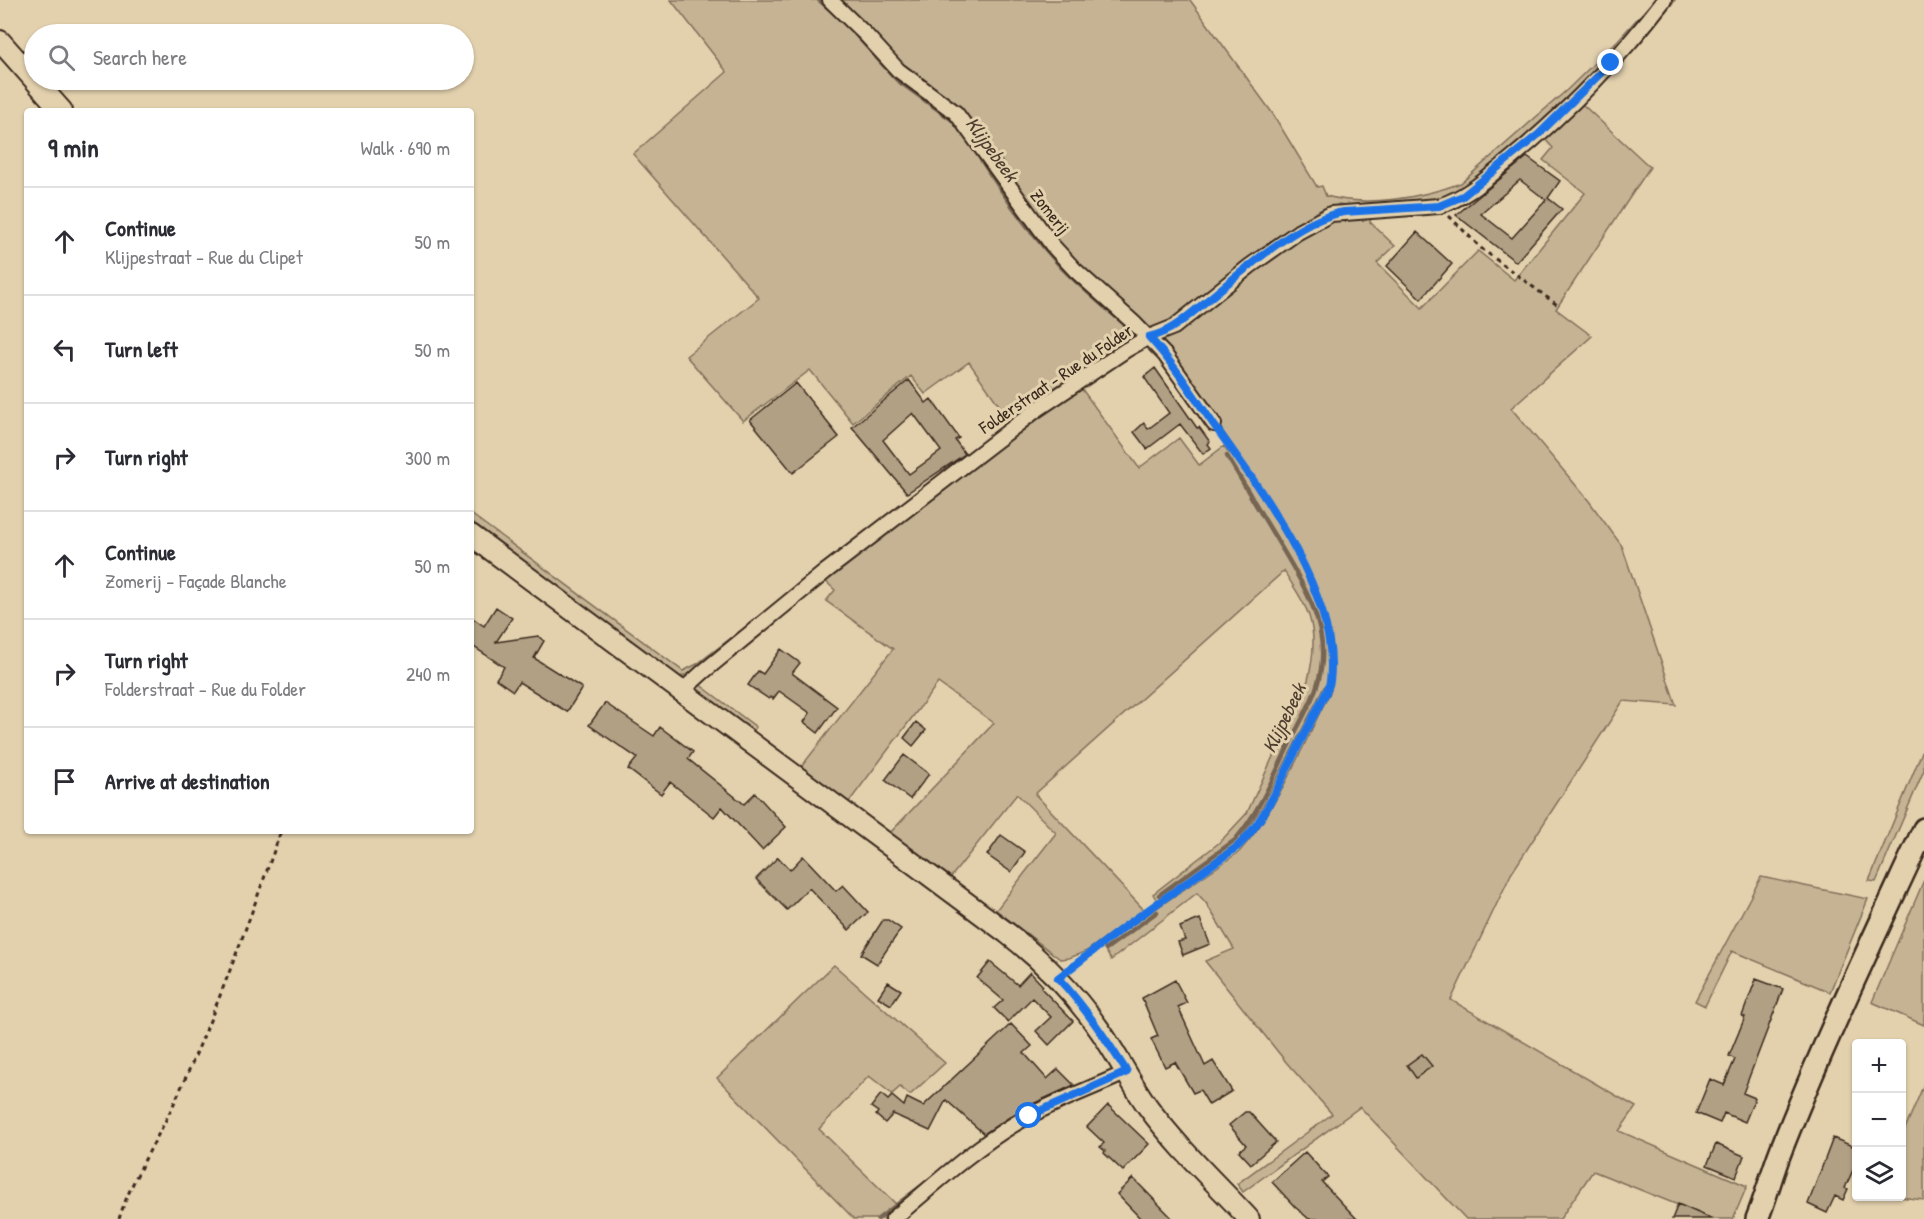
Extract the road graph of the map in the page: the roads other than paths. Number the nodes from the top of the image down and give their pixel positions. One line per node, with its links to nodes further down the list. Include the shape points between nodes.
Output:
1 (830, 0): 7 (street, Zomerij, via 898,70 956,113 1052,245)
2 (1664, 0): 7 (street, Folderstraat - Rue du Folder, via 1632,41 1539,134 1473,190 1439,206 1344,212 1319,219 1277,245 1174,327)
3 (0, 41): 4 (street)
4 (24, 68)
5 (43, 90): 6 (street)
6 (59, 108)
7 (1149, 337): 8 (street, Zomerij); 10 (street, Folderstraat - Rue du Folder, via 1035,411 950,474)
8 (1214, 424)
9 (474, 537): 10 (street)
10 (682, 691): 12 (street, via 1044,963 1076,998)
11 (1924, 829): 15 (main road, via 1781,1151)
12 (1127, 1072): 13 (street, via 1011,1126); 14 (street, via 1168,1132)
13 (892, 1219)
14 (1249, 1219)
15 (1757, 1219)

